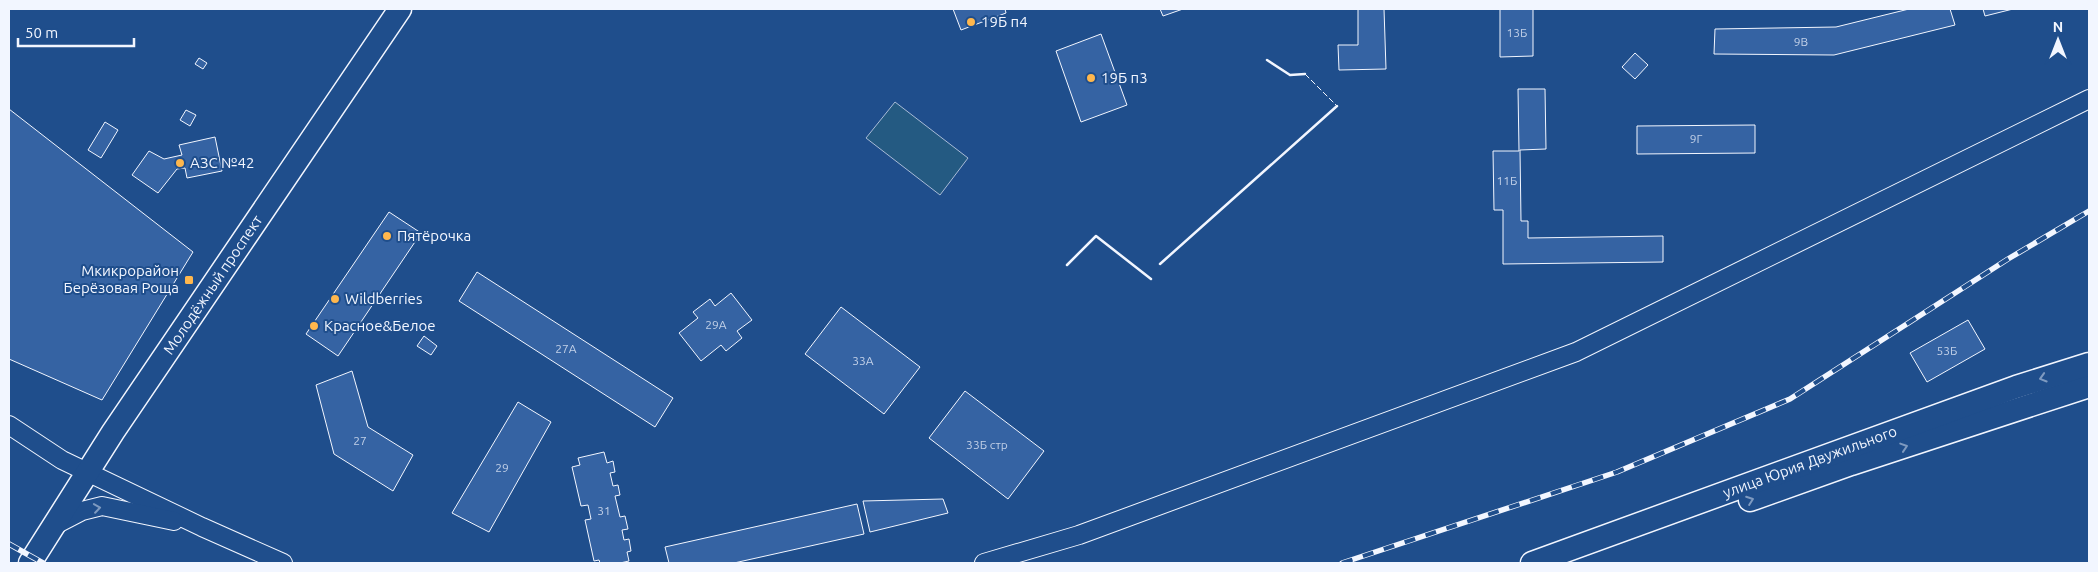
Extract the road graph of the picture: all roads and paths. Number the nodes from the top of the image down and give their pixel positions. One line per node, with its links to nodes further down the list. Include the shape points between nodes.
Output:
1 (400, 9): 6 (main road, Молодёжный проспект)
2 (2089, 99): 11 (street, via 1576,352 1079,534)
3 (2089, 364): 12 (main road, улица Юрия Двужильного, one-way to 12, via 2016,387)
4 (2089, 386): 13 (main road, улица Юрия Двужильного, one-way to 4, via 1851,464)
5 (9, 425): 6 (street, via 62,460)
6 (88, 470): 7 (main road, Молодёжный проспект); 8 (street)
7 (53, 526): 8 (street, one-way to 8, via 82,510 102,506); 9 (main road, Молодёжный проспект)
8 (202, 527): 10 (street)
9 (30, 563)
10 (283, 563)
11 (984, 563)
12 (1532, 563)
13 (1572, 563)

